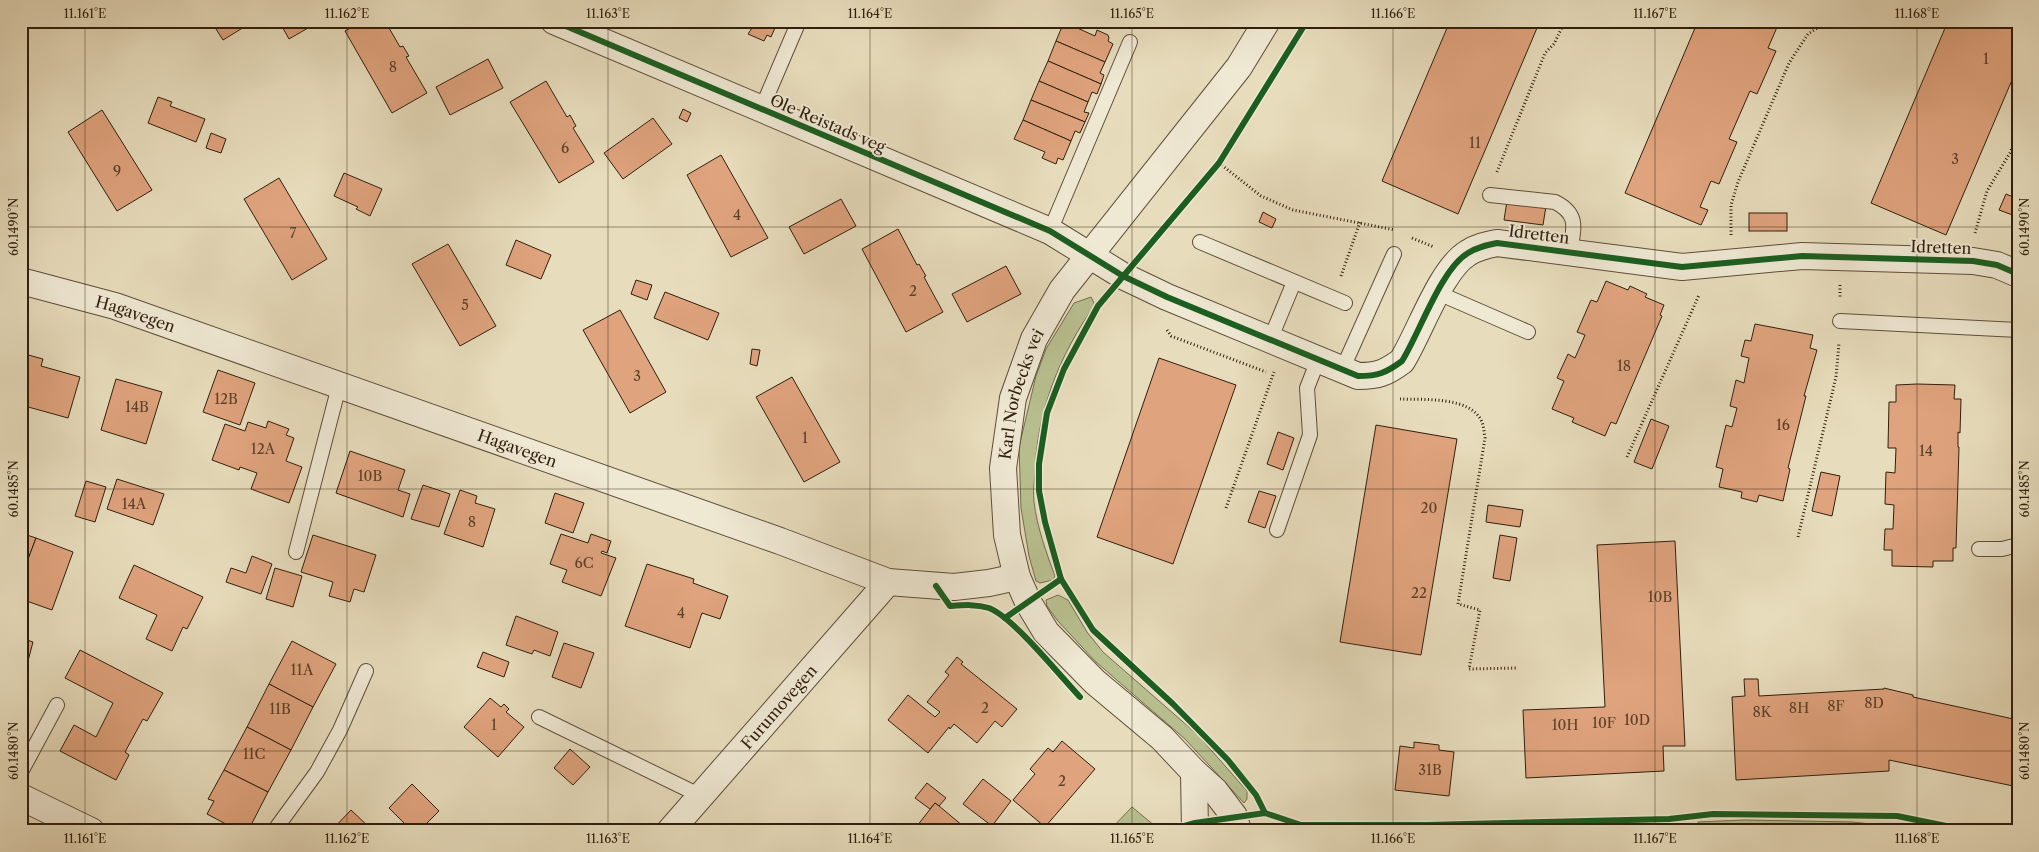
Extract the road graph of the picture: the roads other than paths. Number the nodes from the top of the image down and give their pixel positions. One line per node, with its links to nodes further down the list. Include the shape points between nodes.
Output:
1 (554, 21): 5 (street, Ole Reistads veg)
2 (799, 21): 5 (lane)
3 (1258, 24): 11 (street, Karl Norbecks vei, via 1239,67)
4 (1130, 42): 7 (lane)
5 (762, 110): 7 (street, Ole Reistads veg)
6 (1490, 195): 9 (lane, via 1555,202 1563,206 1574,225)
7 (1050, 231): 11 (street, Ole Reistads veg)
8 (1200, 242): 14 (lane)
9 (1570, 251): 12 (street, Idretten, via 1682,266 1802,256 1973,261 1997,265); 15 (street, Idretten, via 1497,243 1482,246 1455,263)
10 (1394, 254): 22 (lane)
11 (1088, 255): 20 (street, Idretten, via 1167,298); 28 (street, Karl Norbecks vei, via 1062,290 1034,339 1013,398 1003,468 1007,535)
12 (2018, 274)
13 (21, 281): 23 (street, Hagavegen, via 115,306)
14 (1294, 282): 16 (lane); 20 (lane)
15 (1438, 293): 19 (lane); 22 (street, Idretten, via 1402,361 1376,376 1358,376)
16 (1339, 301)
17 (1840, 321): 18 (lane)
18 (2018, 330)
19 (1528, 332)
20 (1276, 343): 21 (street, Idretten)
21 (1318, 360): 22 (street, Idretten); 24 (lane, via 1307,388 1310,435)
22 (1342, 370)
23 (339, 386): 27 (lane); 29 (street, Hagavegen)
24 (1277, 530)
25 (2018, 545): 26 (lane)
26 (1979, 549)
27 (296, 552)
28 (1017, 577): 29 (street, Hagavegen, via 989,584 954,587); 34 (street, Karl Norbecks vei, via 1046,632 1095,682 1162,738)
29 (888, 582): 35 (street, Furumovegen)
30 (366, 671): 38 (lane, via 317,772)
31 (57, 705): 33 (lane)
32 (539, 717): 35 (lane)
33 (21, 772)
34 (1194, 772): 40 (street); 41 (street, Karl Norbecks vei, via 1215,791 1234,816)
35 (701, 796): 39 (street, Furumovegen)
36 (21, 797): 37 (street)
37 (78, 828)
38 (274, 831)
39 (670, 831)
40 (1196, 831)
41 (1238, 831)

